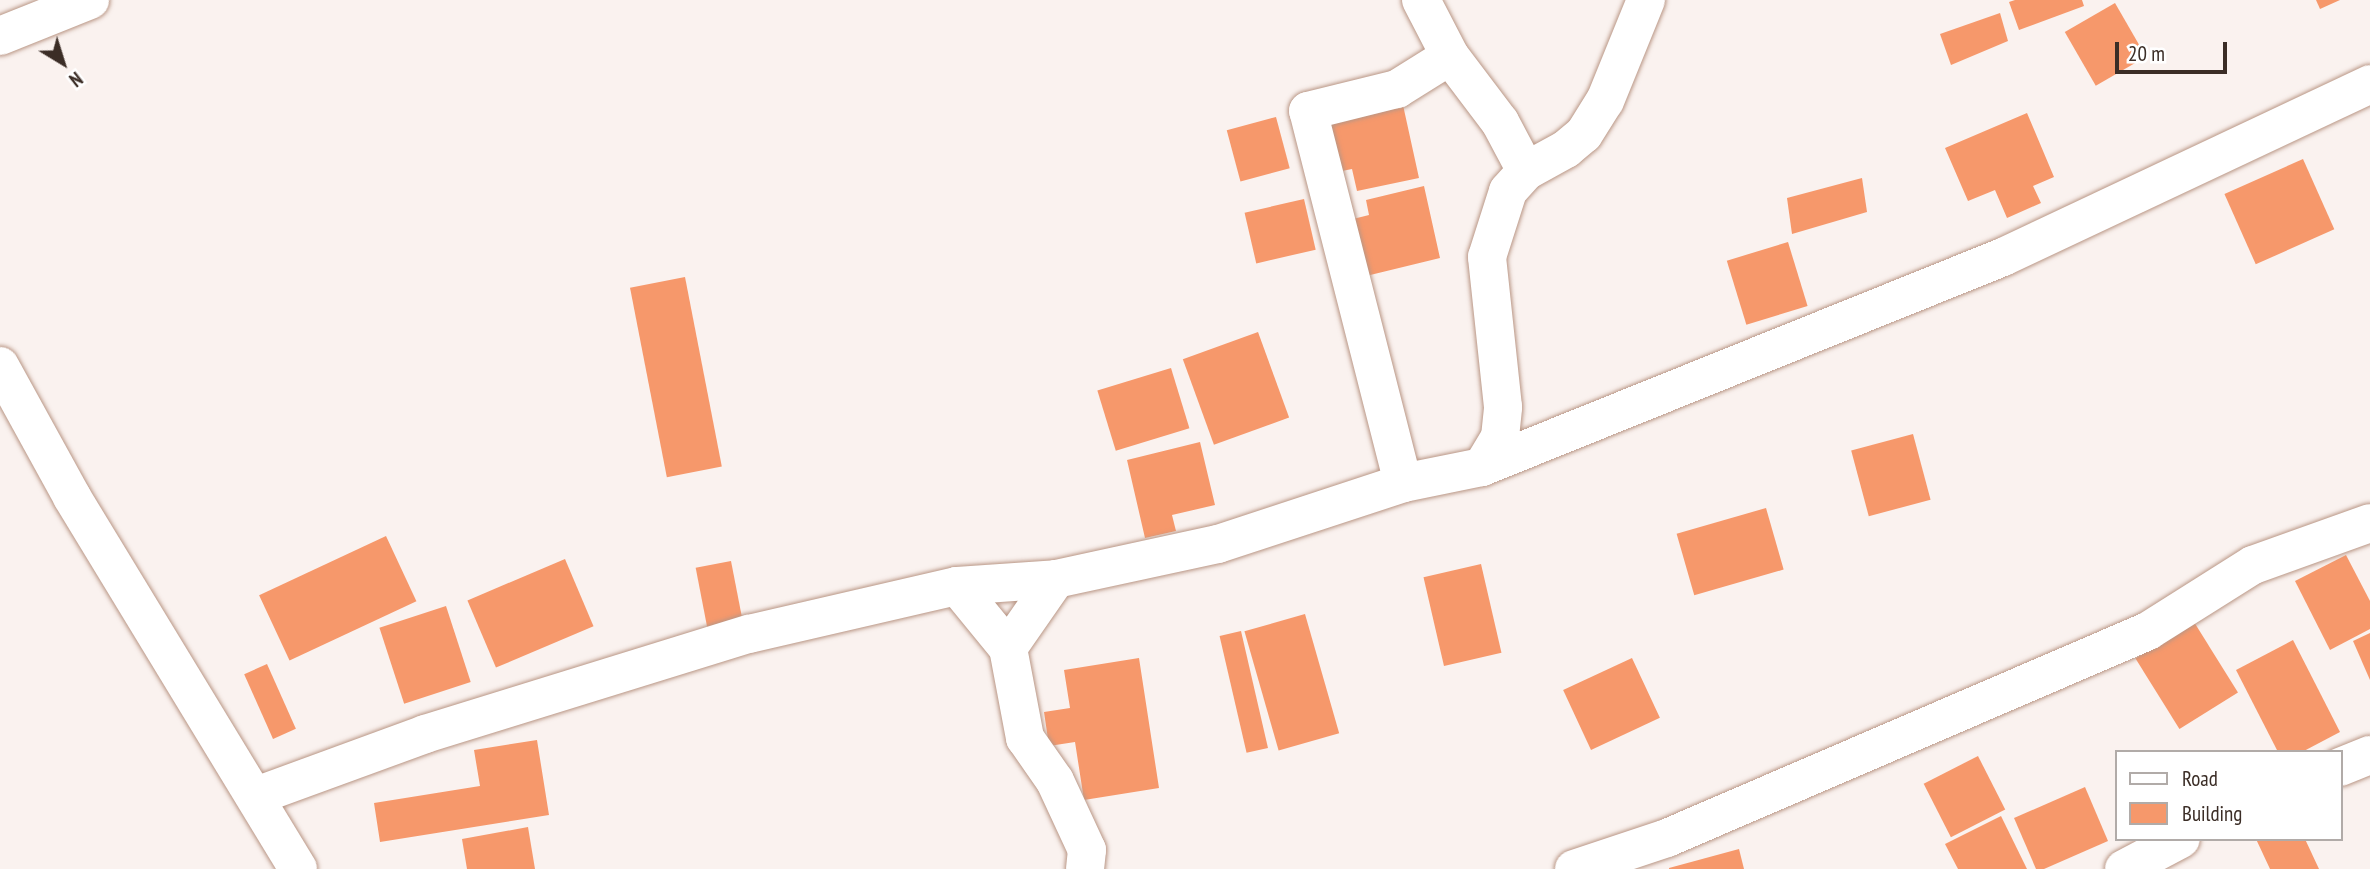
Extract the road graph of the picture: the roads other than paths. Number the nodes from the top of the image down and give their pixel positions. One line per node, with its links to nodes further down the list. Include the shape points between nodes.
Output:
1 (90, 0): 4 (street)
2 (1421, 0): 5 (street)
3 (1646, 0): 7 (street, via 1605,101 1584,134)
4 (0, 36)
5 (1450, 55): 7 (street, via 1500,122); 10 (street, via 1397,89 1308,111)
6 (2370, 84): 9 (street, via 2003,257)
7 (1525, 171): 9 (street, via 1508,191 1487,257 1503,407 1500,437)
8 (0, 366): 17 (street, via 72,497)
9 (1482, 467): 10 (street)
10 (1403, 483): 12 (street, via 1218,544)
11 (2370, 523): 21 (street, via 2253,565 2148,631 1667,838)
12 (1056, 579): 13 (street); 14 (street)
13 (957, 586): 14 (street); 17 (street, via 736,638 425,734)
14 (1008, 648): 20 (street, via 1024,738 1055,781 1087,850)
15 (2370, 755): 16 (street)
16 (2342, 766)
17 (256, 796): 19 (street)
18 (2176, 841): 22 (street)
19 (298, 869)
20 (1085, 869)
21 (1574, 869)
22 (2124, 869)

